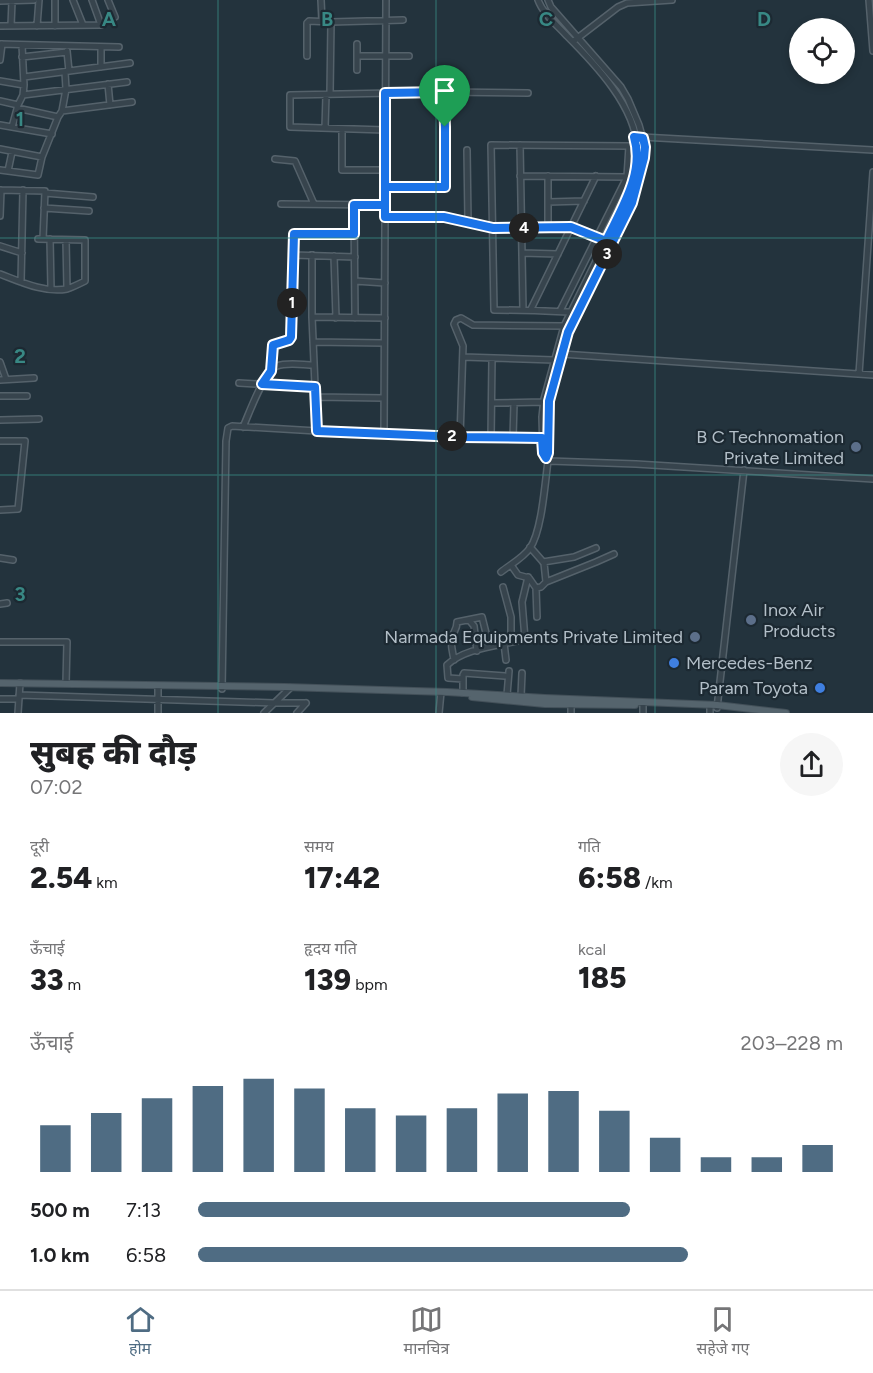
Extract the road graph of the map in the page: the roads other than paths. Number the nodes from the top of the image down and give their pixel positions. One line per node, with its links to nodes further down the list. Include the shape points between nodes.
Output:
1 (16, 0): 2 (street); 13 (street); 21 (street)
2 (37, 0): 22 (street)
3 (55, 0): 23 (street)
4 (73, 0): 19 (street)
5 (92, 0): 19 (street, via 101,25)
6 (108, 0): 14 (street)
7 (321, 0): 17 (street)
8 (386, 0): 15 (street)
9 (538, 0): 24 (street, via 544,12)
10 (548, 0): 24 (street)
11 (672, 0): 24 (street, via 618,6)
12 (869, 0): 31 (street)
13 (0, 1)
14 (115, 17)
15 (386, 20): 16 (street); 18 (street); 34 (street)
16 (403, 20)
17 (322, 21): 18 (street); 32 (street, via 307,23)
18 (331, 22): 51 (street)
19 (83, 25): 23 (street)
20 (0, 26): 21 (street)
21 (11, 26): 22 (street)
22 (36, 26): 23 (street)
23 (55, 26)
24 (575, 40): 65 (street, via 622,102); 66 (street, via 621,87)
25 (1, 44): 27 (street); 37 (street)
26 (357, 44): 33 (street)
27 (22, 45): 30 (street); 36 (street)
28 (101, 47): 29 (street); 30 (street); 39 (street)
29 (119, 47)
30 (67, 49): 36 (street); 41 (street)
31 (873, 51)
32 (307, 56)
33 (357, 56): 34 (street); 40 (street)
34 (386, 56): 35 (street); 49 (street)
35 (409, 56)
36 (22, 57): 42 (street)
37 (0, 60)
38 (129, 63): 39 (street)
39 (101, 67): 41 (street)
40 (357, 70)
41 (67, 72): 42 (street); 47 (street)
42 (24, 78): 46 (street)
43 (0, 81): 46 (street)
44 (127, 82): 45 (street)
45 (108, 84): 47 (street); 55 (street)
46 (24, 85): 52 (street)
47 (66, 89): 52 (street); 57 (street)
48 (444, 92): 49 (street); 50 (street); 82 (street, via 445,187)
49 (385, 93): 51 (street); 63 (street)
50 (528, 93)
51 (328, 94): 61 (street); 61 (street, via 290,95 290,128)
52 (23, 96): 56 (street)
53 (0, 101): 56 (street)
54 (132, 102): 55 (street)
55 (110, 105): 57 (street)
56 (18, 106): 58 (street); 60 (street)
57 (62, 111): 58 (street)
58 (58, 117): 64 (street)
59 (0, 125): 60 (street)
60 (12, 127): 64 (street)
61 (325, 128): 62 (street)
62 (342, 129): 63 (street); 75 (street, via 342,170)
63 (385, 130): 75 (street)
64 (52, 134): 72 (street)
65 (634, 137): 66 (street); 106 (street, via 637,160 631,190)
66 (643, 138): 70 (street); 132 (street, via 644,158 632,203 570,325)
67 (520, 145): 78 (street); 81 (street, via 629,146); 99 (street, via 491,145)
68 (0, 149): 71 (street)
69 (467, 150): 97 (street)
70 (873, 150)
71 (12, 152): 72 (street); 76 (street)
72 (42, 157): 76 (street, via 38,175)
73 (275, 159): 90 (street, via 295,161)
74 (0, 170): 76 (street)
75 (385, 170): 82 (street)
76 (8, 171)
77 (873, 172): 139 (street)
78 (520, 176): 79 (street); 100 (street)
79 (548, 176): 80 (street); 88 (street)
80 (596, 176): 81 (street); 87 (street)
81 (627, 177): 103 (street)
82 (385, 187): 92 (street)
83 (0, 190): 84 (street); 95 (street)
84 (23, 190): 85 (street); 108 (street)
85 (45, 193): 86 (street); 93 (street)
86 (93, 197)
87 (584, 201): 88 (street); 98 (street)
88 (548, 202): 101 (street)
89 (280, 204): 90 (street)
90 (314, 204): 91 (street)
91 (354, 205): 92 (street); 102 (street)
92 (385, 205): 96 (street)
93 (44, 208): 94 (street); 104 (street, via 40,239)
94 (89, 211)
95 (0, 216)
96 (385, 217): 97 (street); 118 (street)
97 (468, 221): 99 (street)
98 (571, 227): 101 (street); 103 (street); 110 (street)
99 (493, 228): 100 (street); 121 (street, via 494,310)
100 (521, 228): 101 (street); 109 (street)
101 (548, 228)
102 (354, 234): 111 (street, via 294,234); 114 (street)
103 (597, 237): 106 (street); 123 (street)
104 (50, 239): 105 (street); 119 (street)
105 (66, 240): 120 (street); 120 (street, via 85,240 85,281)
106 (606, 241): 124 (street)
107 (0, 246): 108 (street)
108 (22, 253): 117 (street)
109 (522, 253): 110 (street); 121 (street)
110 (558, 254): 122 (street)
111 (294, 255): 112 (street); 138 (street, via 291,337 273,345)
112 (312, 255): 113 (street); 125 (street)
113 (334, 256): 114 (street); 126 (street)
114 (355, 257): 116 (street)
115 (0, 274): 117 (street)
116 (355, 281): 118 (street); 127 (street)
117 (21, 282): 119 (street)
118 (385, 283): 128 (street)
119 (51, 289): 120 (street)
120 (67, 289)
121 (523, 309): 122 (street)
122 (531, 309): 123 (street)
123 (560, 311): 124 (street)
124 (571, 312): 129 (street)
125 (312, 317): 126 (street); 130 (street)
126 (336, 318): 127 (street)
127 (355, 318): 128 (street)
128 (385, 318): 131 (street)
129 (564, 326): 133 (street, via 473,325 458,318 454,324); 135 (street)
130 (313, 342): 131 (street); 137 (street)
131 (384, 343): 149 (street)
132 (562, 354): 139 (street); 163 (street, via 549,401)
133 (463, 357): 134 (street); 158 (street)
134 (492, 358): 135 (street); 151 (street)
135 (554, 360): 150 (street)
136 (0, 362): 142 (street)
137 (314, 365): 138 (street, via 275,366); 145 (street)
138 (271, 371): 144 (street)
139 (860, 374): 140 (street)
140 (873, 375)
141 (34, 378): 142 (street)
142 (3, 380)
143 (239, 383): 144 (street)
144 (262, 384): 145 (street); 155 (street)
145 (315, 387): 148 (street)
146 (0, 396): 147 (street)
147 (27, 396)
148 (316, 397): 149 (street); 156 (street)
149 (384, 399): 157 (street)
150 (544, 402): 152 (street); 161 (street)
151 (492, 403): 152 (street); 159 (street)
152 (514, 403): 160 (street)
153 (39, 419): 154 (street)
154 (0, 420)
155 (243, 427): 156 (street); 195 (street, via 228,428 226,441)
156 (317, 431): 157 (street)
157 (384, 433): 158 (street)
158 (460, 437): 159 (street)
159 (491, 438): 160 (street)
160 (513, 438): 161 (street)
161 (542, 438): 163 (street)
162 (0, 441): 166 (street, via 25,441 18,509)
163 (547, 459): 164 (street); 167 (street, via 537,533)
164 (744, 471): 165 (street); 207 (street)
165 (873, 479)
166 (0, 510)
167 (530, 547): 172 (street); 173 (street)
168 (596, 548): 172 (street, via 574,557)
169 (614, 554): 176 (street)
170 (0, 558): 171 (street)
171 (12, 560)
172 (543, 562): 176 (street)
173 (511, 565): 174 (street); 175 (street, via 518,575)
174 (501, 572)
175 (528, 577): 178 (street); 185 (street, via 522,603 525,639)
176 (546, 582): 178 (street)
177 (503, 586): 185 (street, via 511,617)
178 (536, 588): 181 (street)
179 (7, 603): 180 (street)
180 (0, 604)
181 (537, 617)
182 (469, 620): 183 (street, via 482,618); 186 (street, via 474,626); 187 (street, via 457,623 452,647)
183 (487, 638)
184 (0, 642): 191 (street, via 67,642)
185 (508, 643): 186 (street); 188 (street)
186 (477, 651): 187 (street)
187 (454, 660): 190 (street, via 447,666 448,678)
188 (506, 660)
189 (522, 673): 200 (street)
190 (463, 679): 198 (street); 199 (street, via 464,673 507,674)
191 (66, 683): 193 (main road); 195 (main road)
192 (0, 684): 193 (main road)
193 (20, 685): 194 (main road); 201 (street)
194 (158, 688): 195 (main road); 203 (street)
195 (222, 688): 196 (main road)
196 (288, 689): 197 (main road); 204 (street)
197 (441, 693): 198 (main road); 205 (main road); 212 (street)
198 (463, 693): 199 (main road)
199 (507, 695): 200 (main road)
200 (520, 696): 207 (main road)
201 (19, 697): 202 (street); 203 (street); 208 (street)
202 (0, 699)
203 (158, 699): 204 (street); 209 (street)
204 (274, 703): 210 (street); 211 (street, via 306,703)
205 (571, 705): 206 (main road); 213 (street)
206 (643, 709): 207 (main road)
207 (714, 709): 214 (main road); 215 (main road)
208 (18, 713)
209 (158, 713)
210 (264, 713)
211 (297, 713)
212 (440, 713)
213 (571, 713)
214 (761, 713)
215 (786, 713)

